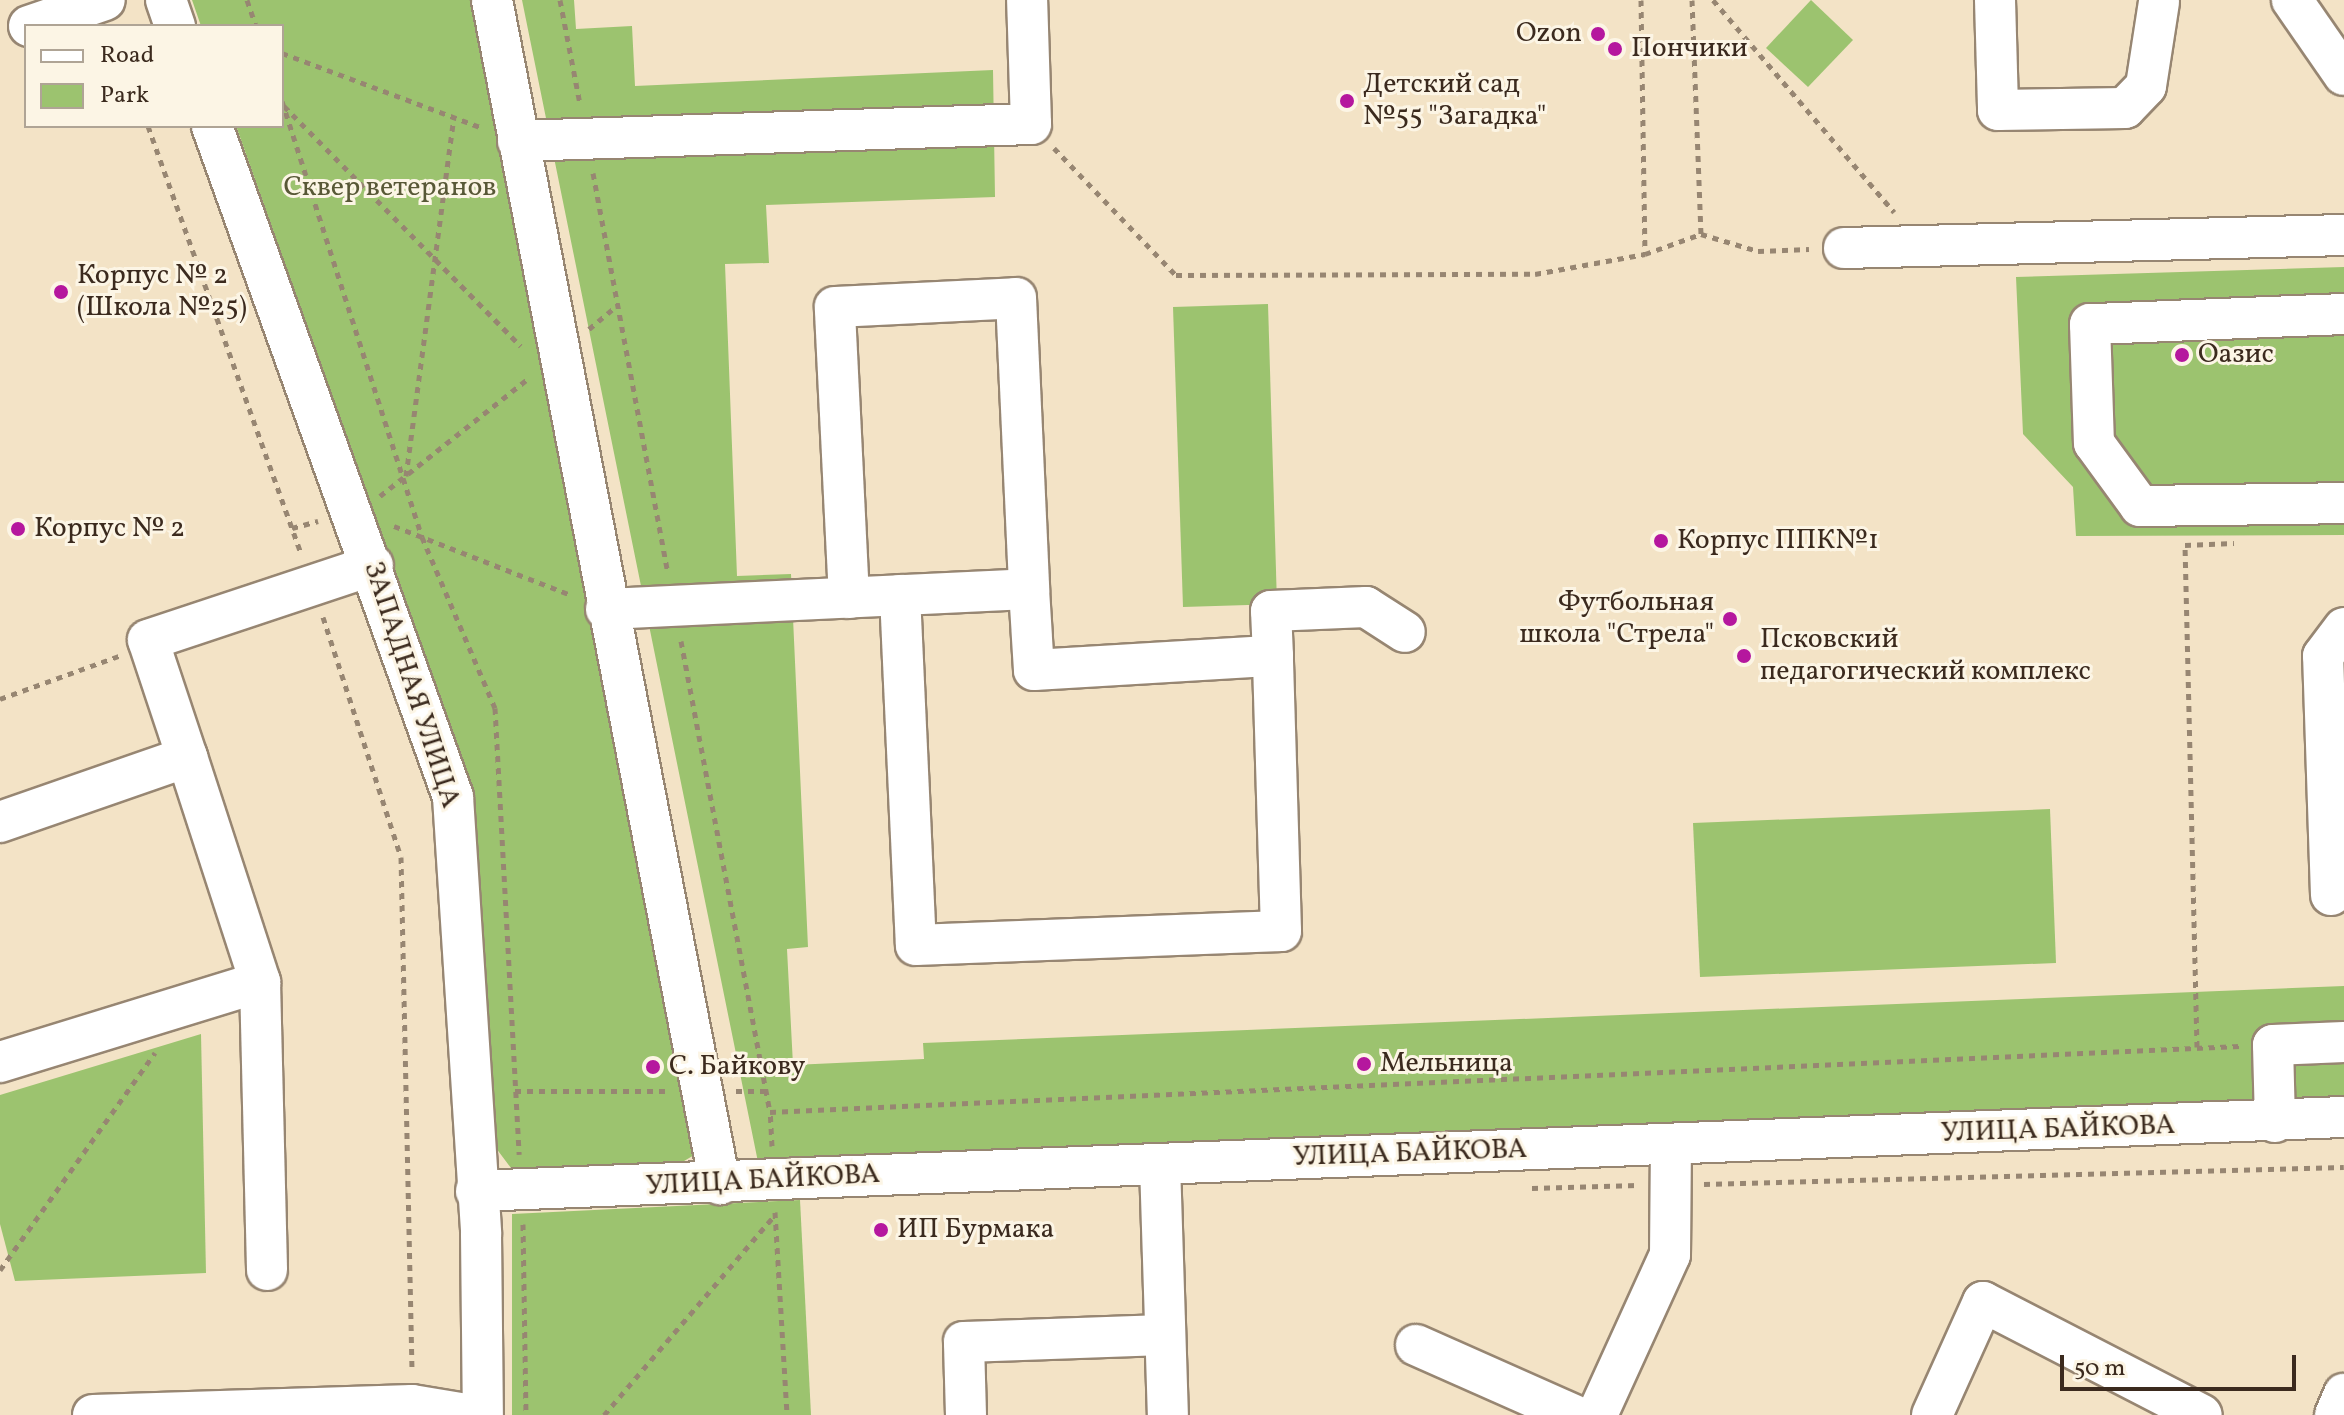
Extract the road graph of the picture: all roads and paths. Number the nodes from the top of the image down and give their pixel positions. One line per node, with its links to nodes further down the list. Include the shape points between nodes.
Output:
1 (105, 0): 13 (street)
2 (166, 0): 14 (street)
3 (247, 0): 15 (path)
4 (492, 0): 27 (street)
5 (560, 0): 26 (path)
6 (1027, 0): 23 (street)
7 (1641, 0): 32 (path)
8 (1692, 0): 28 (path)
9 (1713, 0): 30 (path)
10 (1995, 0): 12 (street, via 1998,110 2125,108 2146,86)
11 (2292, 0): 19 (street)
12 (2167, 1)
13 (37, 24)
14 (174, 24)
15 (255, 24)
16 (24, 28): 17 (street)
17 (0, 36)
18 (284, 54): 22 (path)
19 (2344, 75)
20 (284, 104): 33 (path)
21 (284, 106): 36 (path)
22 (454, 117): 27 (path); 33 (path)
23 (1031, 124): 26 (street); 32 (path, via 1176,275 1535,274)
24 (149, 128): 40 (path)
25 (213, 128): 39 (street, ЗАПАДНАЯ УЛИЦА)
26 (587, 139): 27 (street); 48 (path)
27 (518, 141): 35 (street)
28 (1701, 234): 31 (path, via 1758,251); 32 (path)
29 (2344, 235): 30 (street)
30 (1923, 247): 31 (street)
31 (1844, 248)
32 (1645, 254)
33 (436, 256): 35 (path); 36 (path)
34 (2344, 314): 38 (street, via 2090,324 2094,443 2140,506)
35 (552, 360): 36 (path); 49 (street)
36 (406, 477): 37 (path); 41 (path)
37 (394, 487)
38 (2344, 503)
39 (341, 513): 40 (path); 41 (path); 43 (street, ЗАПАДНАЯ УЛИЦА)
40 (292, 528): 44 (path)
41 (422, 537): 49 (path); 65 (path, via 495,708)
42 (2249, 543): 62 (path, via 2185,545)
43 (373, 565): 44 (street); 76 (street, ЗАПАДНАЯ УЛИЦА, via 453,797)
44 (312, 585): 52 (street); 86 (path, via 401,857)
45 (1029, 589): 46 (street); 47 (street, via 1016,298 835,307); 53 (street, via 1034,670)
46 (900, 595): 47 (street); 53 (street, via 916,945 1281,931)
47 (849, 598): 48 (street)
48 (675, 606): 49 (street); 66 (path)
49 (606, 609): 64 (street)
50 (2344, 628): 57 (street, via 2323,656)
51 (1405, 632): 53 (street, via 1366,607 1271,611)
52 (148, 640): 54 (path, via 105,663); 55 (street)
53 (1273, 656)
54 (0, 699)
55 (187, 757): 56 (street); 58 (street)
56 (0, 822)
57 (2331, 895)
58 (260, 982): 63 (street); 82 (street)
59 (2344, 1042): 60 (street)
60 (2273, 1045): 62 (path); 69 (street)
61 (159, 1047): 81 (path)
62 (2197, 1047): 67 (path)
63 (0, 1062)
64 (697, 1090): 65 (path); 66 (path); 73 (street)
65 (515, 1091): 78 (path)
66 (766, 1091): 67 (path)
67 (770, 1112): 77 (path)
68 (2344, 1117): 69 (street, УЛИЦА БАЙКОВА)
69 (2275, 1122): 70 (street, УЛИЦА БАЙКОВА)
70 (1671, 1144): 71 (street, УЛИЦА БАЙКОВА); 74 (street)
71 (1160, 1164): 77 (street, УЛИЦА БАЙКОВА); 83 (street)
72 (2344, 1167): 74 (path)
73 (720, 1184): 77 (street, УЛИЦА БАЙКОВА); 78 (street, УЛИЦА БАЙКОВА)
74 (1675, 1184): 75 (path); 97 (street, via 1670,1255)
75 (1519, 1188)
76 (476, 1191): 78 (street, УЛИЦА БАЙКОВА); 80 (street, ЗАПАДНАЯ УЛИЦА)
77 (780, 1203): 79 (path); 92 (path); 93 (path)
78 (527, 1214): 80 (path); 91 (path)
79 (759, 1216)
80 (481, 1234): 90 (street, ЗАПАДНАЯ УЛИЦА)
81 (0, 1270)
82 (267, 1270)
83 (1165, 1335): 94 (street, via 964,1342); 95 (street)
84 (1416, 1345): 96 (street)
85 (2344, 1394): 100 (street)
86 (412, 1405): 87 (street); 89 (street)
87 (285, 1412): 88 (street)
88 (93, 1415)
89 (472, 1415)
90 (483, 1415)
91 (526, 1415)
92 (604, 1415)
93 (787, 1415)
94 (966, 1415)
95 (1168, 1415)
96 (1574, 1415)
97 (1597, 1415)
98 (1932, 1415): 99 (street, via 1983,1302)
99 (2202, 1415)
100 (2335, 1415)

